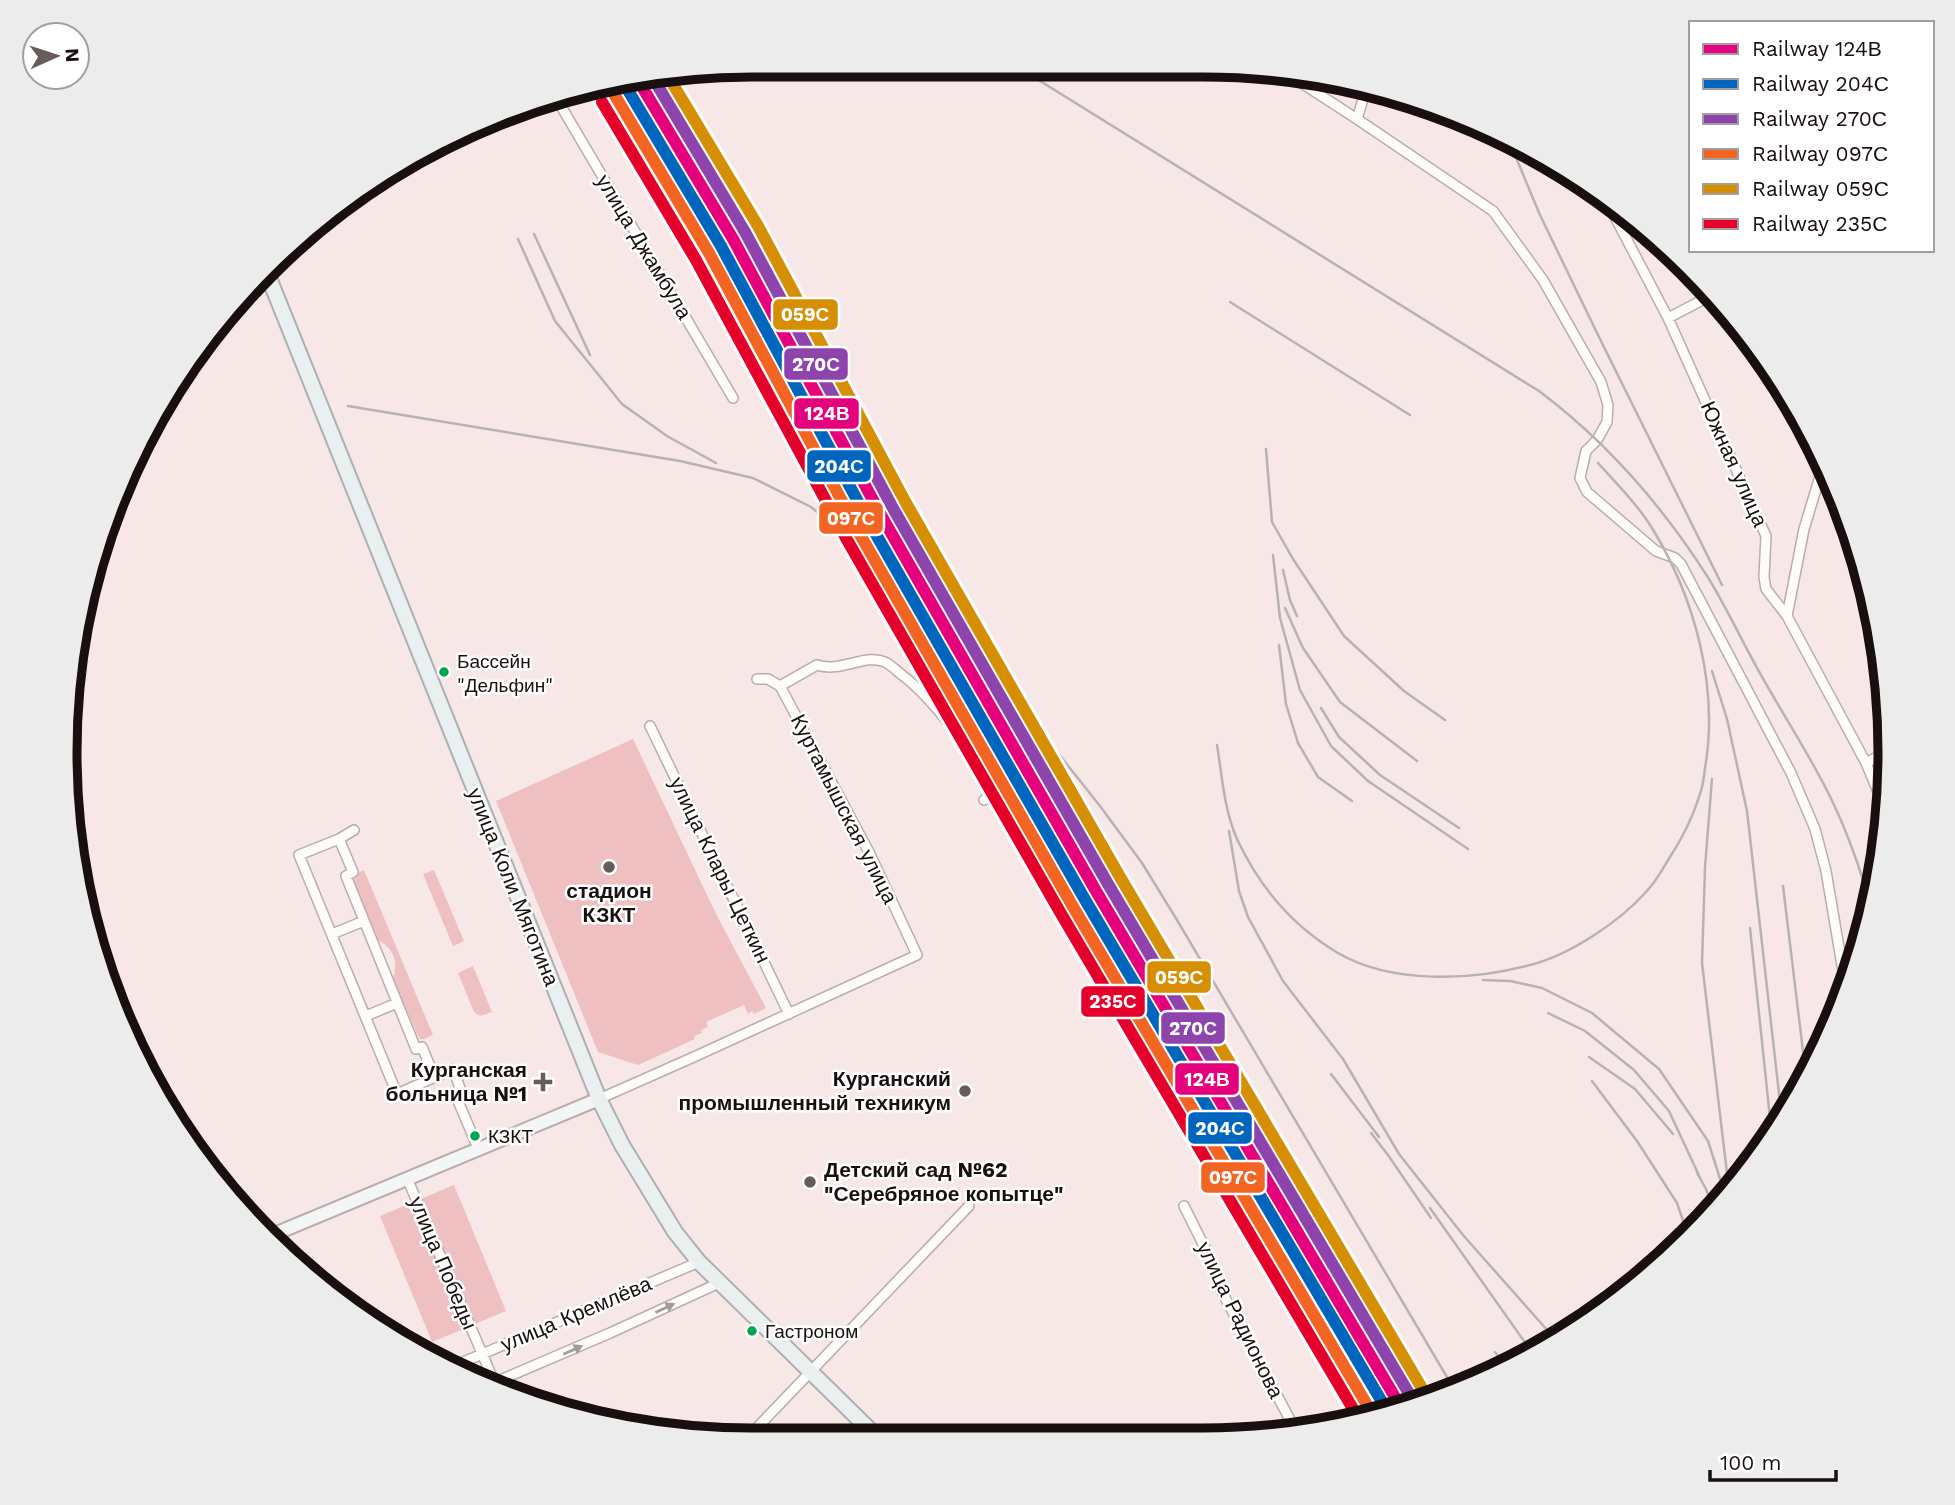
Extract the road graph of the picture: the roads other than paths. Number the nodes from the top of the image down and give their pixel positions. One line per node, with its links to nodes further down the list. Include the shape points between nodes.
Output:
1 (1304, 85): 4 (street)
2 (1364, 97): 4 (street)
3 (560, 105): 9 (street, улица Джамбула)
4 (1357, 120): 23 (street, via 1493,211 1543,280 1601,382 1608,405 1607,422 1587,451 1580,478 1587,492 1656,551 1681,564 1774,739 1815,829)
5 (1616, 218): 8 (street, Южная улица)
6 (270, 280): 28 (main road, улица Коли Мяготина)
7 (1703, 299): 8 (street)
8 (1668, 318): 11 (street, Южная улица, via 1766,536 1766,589)
9 (733, 398)
10 (1819, 478): 11 (street)
11 (1787, 616): 16 (street, Южная улица)
12 (757, 679): 13 (street)
13 (780, 686): 18 (street, via 817,665 826,668 869,660 887,663 933,704 971,748 995,765 1001,784); 25 (street, Куртамышская улица, via 869,852 917,955)
14 (650, 726): 25 (street, улица Клары Цеткин)
15 (1878, 756): 16 (street)
16 (1866, 762): 17 (street, Южная улица)
17 (1877, 789)
18 (984, 800)
19 (354, 830): 20 (street)
20 (339, 839): 21 (street, via 353,872 346,876); 22 (street, via 299,855)
21 (364, 921): 22 (street); 24 (street)
22 (332, 934): 26 (street)
23 (1842, 968)
24 (397, 1003): 26 (street); 27 (street, via 416,1049 422,1047)
25 (789, 1014): 28 (street)
26 (366, 1017): 27 (street, via 397,1094)
27 (435, 1078): 29 (street, via 453,1069 460,1088 455,1094)
28 (599, 1099): 29 (street); 34 (main road, улица Коли Мяготина, via 675,1232)
29 (478, 1149): 30 (street)
30 (407, 1178): 33 (street); 36 (street, улица Победы)
31 (969, 1206): 38 (street)
32 (1184, 1206): 41 (street, улица Радионова, via 1220,1288)
33 (278, 1233)
34 (699, 1262): 35 (main road, улица Коли Мяготина); 36 (street, улица Кремлёва)
35 (719, 1283): 38 (main road, улица Коли Мяготина); 40 (street, улица Кремлёва, one-way to 35)
36 (482, 1353): 37 (street, улица Кремлёва); 39 (street, улица Победы)
37 (463, 1362)
38 (811, 1372): 42 (street); 43 (main road, улица Коли Мяготина)
39 (491, 1375)
40 (503, 1380)
41 (1291, 1422)
42 (757, 1428)
43 (868, 1428)

